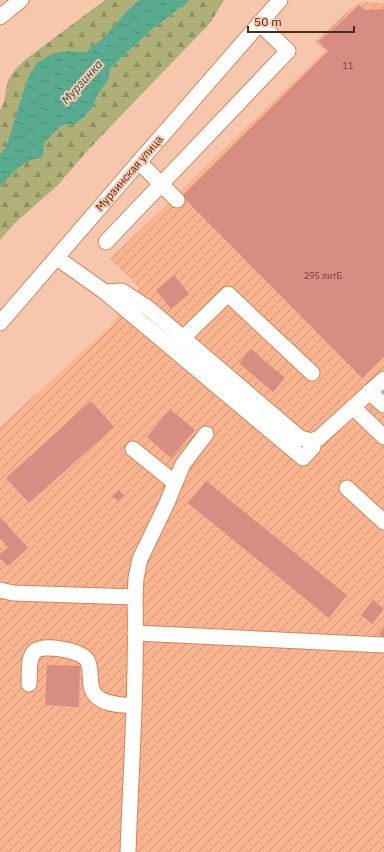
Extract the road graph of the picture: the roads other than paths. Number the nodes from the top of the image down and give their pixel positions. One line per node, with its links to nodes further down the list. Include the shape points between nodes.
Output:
1 (21, 0): 3 (street)
2 (280, 0): 4 (street, Мурзинская улица)
3 (0, 17)
4 (259, 23): 5 (street, Мурзинская улица); 6 (street, via 288,51)
5 (138, 162): 6 (street); 9 (street, Мурзинская улица)
6 (162, 184): 7 (street); 8 (street)
7 (177, 200)
8 (106, 242)
9 (57, 258): 10 (street); 11 (street, Мурзинская улица)
10 (105, 292): 12 (street, via 122,292 148,308); 20 (street, via 303,458 313,447)
11 (0, 323)
12 (183, 338): 13 (street, via 228,294); 20 (street, via 300,438)
13 (312, 373)
14 (384, 378): 15 (street)
15 (370, 392): 16 (street); 17 (street)
16 (384, 405)
17 (353, 407): 19 (street); 20 (street, via 319,438)
18 (206, 434): 22 (street, via 183,464)
19 (384, 437)
20 (312, 441)
21 (133, 449): 22 (street)
22 (175, 483): 26 (street, via 140,559)
23 (347, 488): 24 (street)
24 (384, 522)
25 (0, 590): 26 (street, via 13,593)
26 (135, 597): 27 (street)
27 (135, 633): 28 (street); 30 (street)
28 (384, 645)
29 (29, 684): 30 (street, via 30,660 35,652 43,648 72,650 87,660 92,690 100,699 114,704)
30 (134, 706): 31 (street)
31 (128, 852)

